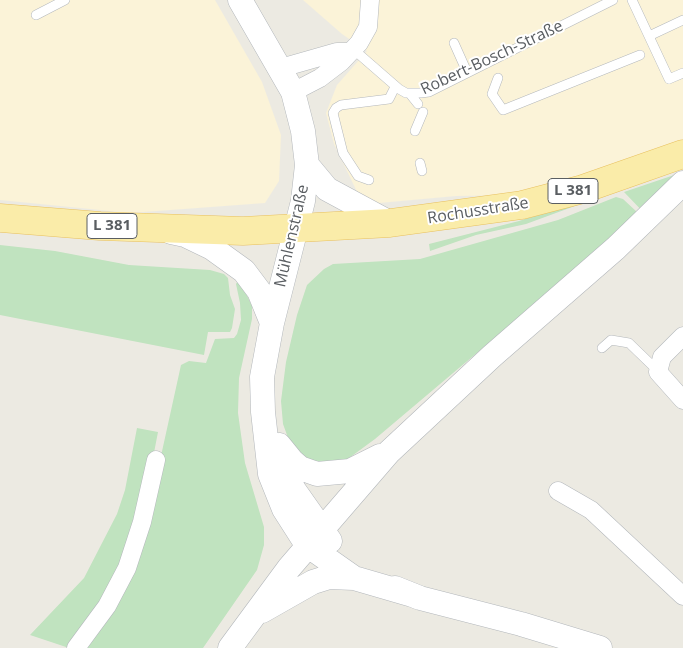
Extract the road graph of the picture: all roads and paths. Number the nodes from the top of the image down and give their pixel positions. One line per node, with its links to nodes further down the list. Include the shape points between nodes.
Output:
1 (65, 0): 6 (lane)
2 (240, 0): 12 (main road, Mühlenstraße)
3 (370, 0): 10 (street, via 367,32)
4 (613, 0): 13 (lane, Robert-Bosch-Straße)
5 (632, 0): 8 (lane)
6 (36, 15)
7 (683, 20): 8 (lane)
8 (649, 36): 14 (lane, via 670,79)
9 (454, 43): 13 (lane)
10 (351, 51): 12 (street); 16 (lane, Robert-Bosch-Straße); 17 (street, via 320,78)
11 (640, 55): 15 (lane, via 503,110 492,94)
12 (281, 68): 17 (main road, Mühlenstraße)
13 (467, 72): 18 (lane, Robert-Bosch-Straße, via 429,92)
14 (683, 73)
15 (498, 78)
16 (395, 87): 18 (lane, Robert-Bosch-Straße); 22 (lane, via 389,99 341,105 333,113 343,153 358,176)
17 (292, 92): 21 (main road, Mühlenstraße, via 303,132)
18 (410, 94): 19 (lane, via 421,108)
19 (415, 131)
20 (683, 154): 25 (main road, Rochusstraße / L 381, via 522,205)
21 (307, 165): 25 (main road, via 327,189); 27 (main road, Mühlenstraße, via 303,201)
22 (369, 180)
23 (683, 183): 34 (main road, via 616,248 485,362)
24 (0, 218): 26 (main road, L 381)
25 (390, 223): 27 (main road, Rochusstraße / L 381)
26 (157, 228): 27 (main road, L 381); 28 (main road, via 184,235 212,248 244,271 259,291)
27 (295, 230): 28 (main road, Mühlenstraße)
28 (272, 323): 33 (main road, Mühlenstraße, via 262,377)
29 (683, 336): 31 (street, via 662,357)
30 (602, 348): 31 (lane, via 611,340 629,343)
31 (658, 372): 32 (street)
32 (683, 400)
33 (265, 425): 34 (main road, via 292,461 300,468 317,474 350,471); 37 (main road, Mühlenstraße, via 269,466 276,491 292,526)
34 (389, 452): 37 (main road)
35 (156, 460): 42 (street, via 142,522 127,568 106,606)
36 (558, 492): 40 (street, via 591,510)
37 (314, 538): 38 (main road); 39 (main road, via 378,580); 41 (main road)
38 (354, 578): 39 (main road); 41 (main road, via 329,577 308,584)
39 (409, 594): 44 (main road)
40 (683, 596)
41 (252, 617): 43 (main road)
42 (76, 648)
43 (230, 648)
44 (600, 648)

